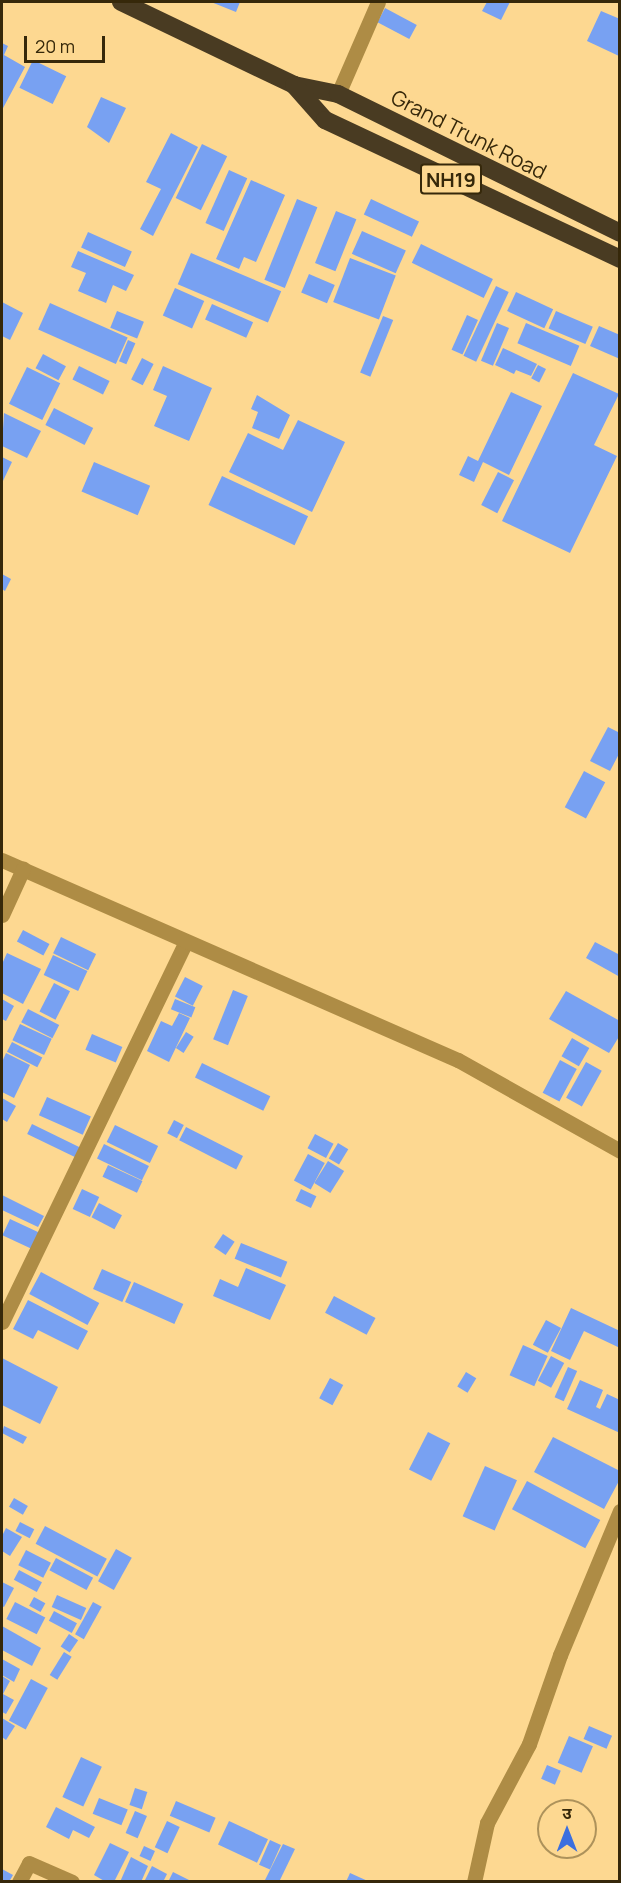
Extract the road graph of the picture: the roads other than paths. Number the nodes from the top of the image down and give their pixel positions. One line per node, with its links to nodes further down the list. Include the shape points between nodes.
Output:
1 (121, 2): 3 (highway, Grand Trunk Road / NH19)
2 (378, 2): 4 (street)
3 (294, 85): 4 (highway, Grand Trunk Road / NH19); 6 (highway, Grand Trunk Road / NH19, via 325,120)
4 (338, 94): 5 (highway, Grand Trunk Road / NH19)
5 (620, 233)
6 (620, 259)
7 (2, 860): 8 (street)
8 (24, 870): 9 (street); 10 (street)
9 (2, 915)
10 (186, 942): 11 (street, via 458,1060); 12 (street)
11 (620, 1151)
12 (2, 1322)
13 (620, 1511): 16 (street, via 560,1655 529,1744 487,1823)
14 (19, 1881): 15 (street, via 29,1863)
15 (72, 1881)
16 (474, 1881)

